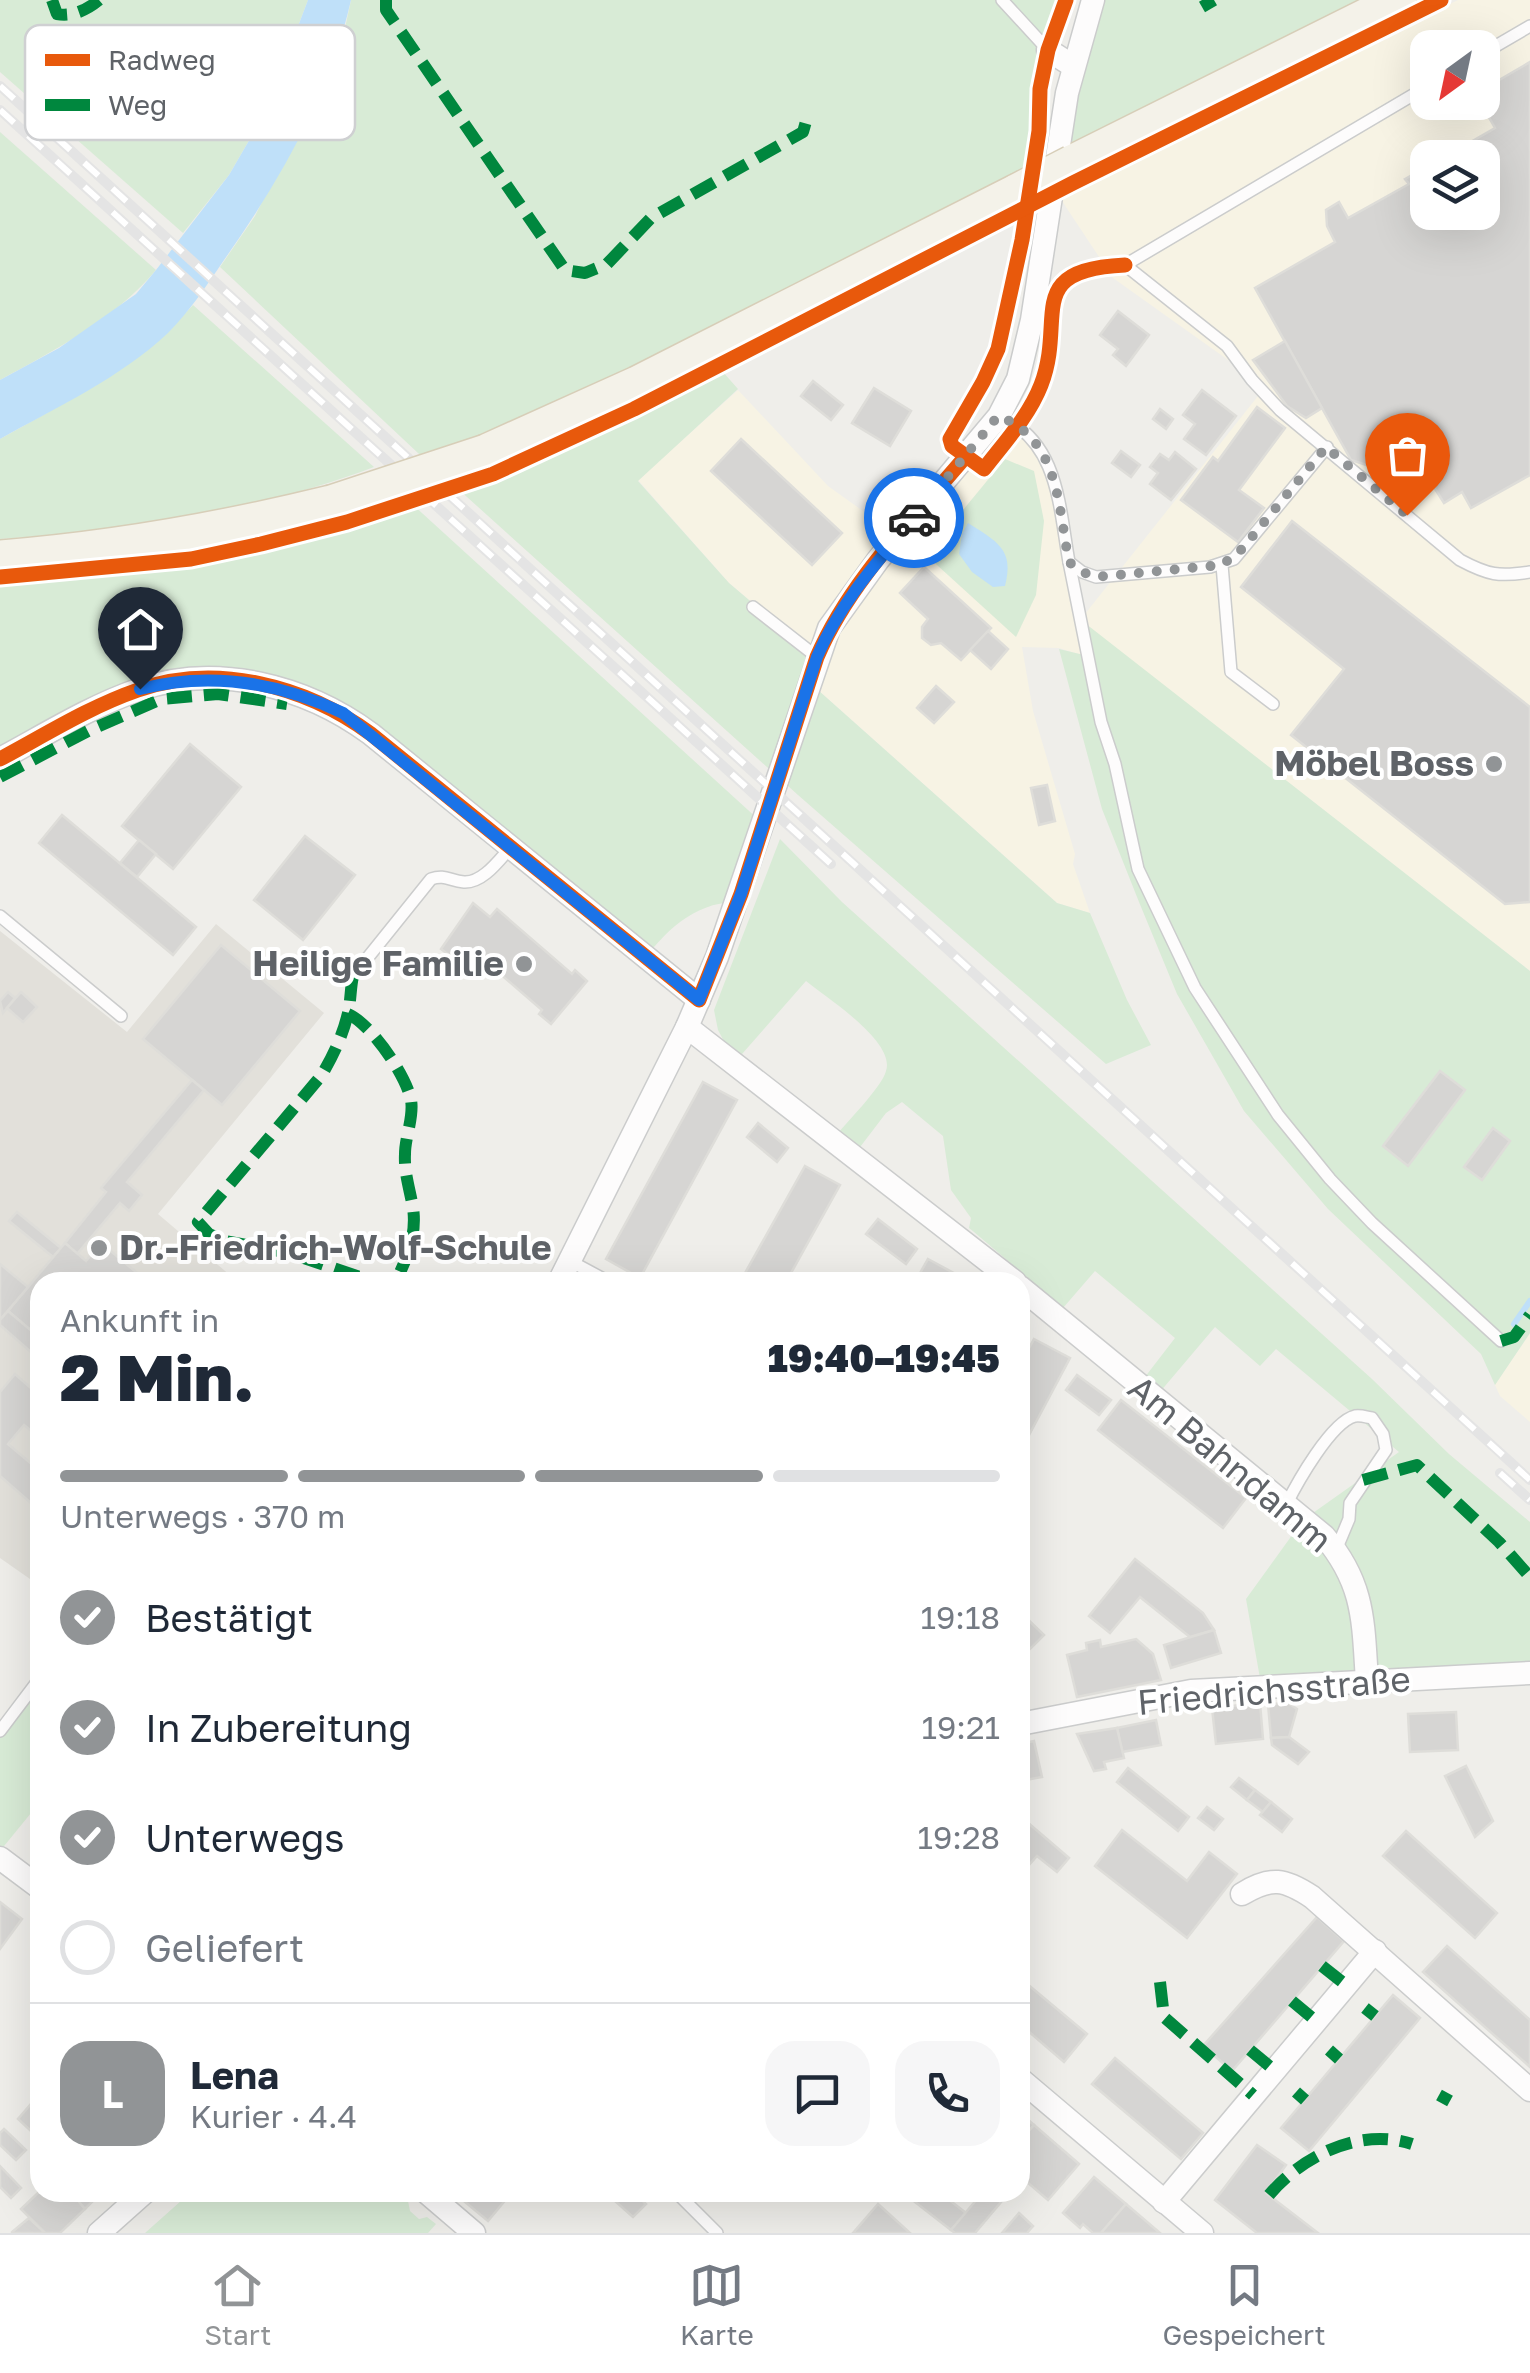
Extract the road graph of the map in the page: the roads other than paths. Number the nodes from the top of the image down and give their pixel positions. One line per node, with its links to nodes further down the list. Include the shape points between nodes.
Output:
1 (1002, 0): 6 (lane)
2 (1094, 0): 7 (street)
3 (1400, 0): 11 (main road, bridge, via 637,384 486,452 230,528)
4 (1530, 26): 5 (lane)
5 (1500, 44)
6 (1048, 50): 7 (street)
7 (1073, 66): 9 (street, via 1032,320 1018,379)
8 (1410, 97): 10 (lane, via 1124,264 1227,346 1263,393)
9 (998, 416): 12 (lane, via 1046,456); 16 (street, via 844,603)
10 (1326, 447): 13 (lane); 14 (lane, via 1460,560 1486,574)
11 (0, 558)
12 (1069, 562): 13 (lane, via 1111,578); 30 (lane, via 1138,869 1195,988 1270,1104 1330,1179)
13 (1222, 565): 17 (lane, via 1231,672)
14 (1530, 572)
15 (753, 607): 16 (lane)
16 (817, 657): 22 (street, via 741,894)
17 (1273, 704)
18 (0, 759): 19 (street, via 140,689 204,679 268,685 343,713)
19 (511, 847): 21 (lane, via 480,878 431,880); 22 (street)
20 (0, 916): 23 (lane)
21 (354, 976)
22 (699, 1000): 24 (street)
23 (120, 1016)
24 (687, 1027): 25 (street); 28 (street, Am Bahndamm)
25 (570, 1261): 26 (street); 27 (lane)
26 (564, 1272)
27 (590, 1272)
28 (1000, 1272)
29 (1030, 1296): 31 (street, Am Bahndamm)
30 (1501, 1341)
31 (1285, 1505): 32 (street, Am Bahndamm); 32 (lane, via 1334,1432 1355,1416 1372,1418 1386,1450 1350,1503)
32 (1336, 1550): 34 (street, Am Bahndamm, via 1352,1574 1363,1620)
33 (1530, 1672): 34 (street, Friedrichsstraße)
34 (1367, 1682): 36 (street, Friedrichsstraße, via 1190,1691)
35 (30, 1691): 37 (lane)
36 (1030, 1722)
37 (0, 1731)
38 (0, 1858): 39 (street)
39 (30, 1880)
40 (1242, 1894): 41 (street, via 1257,1884 1291,1883)
41 (1375, 1951): 43 (street); 47 (street)
42 (1030, 2088): 47 (street)
43 (1530, 2090)
44 (134, 2202): 49 (street)
45 (438, 2202): 50 (street)
46 (686, 2202): 51 (lane)
47 (1164, 2202): 48 (street)
48 (1186, 2228)
49 (99, 2233)
50 (474, 2233)
51 (717, 2233)

